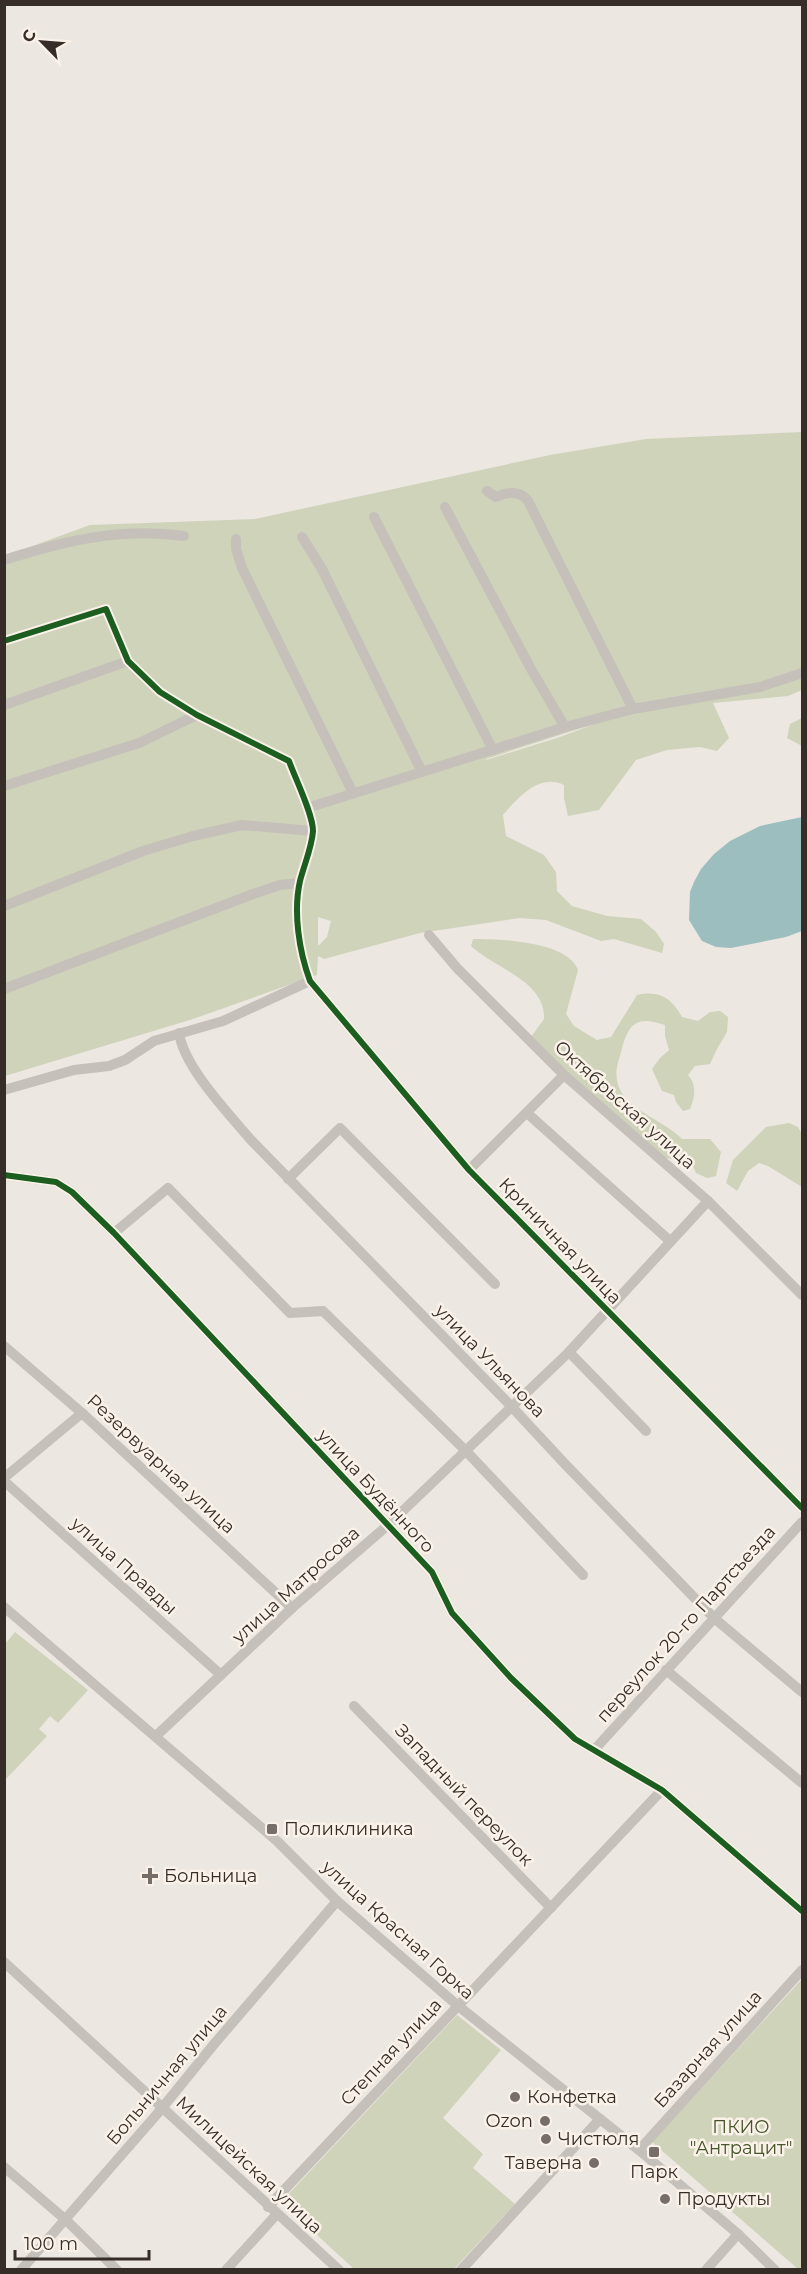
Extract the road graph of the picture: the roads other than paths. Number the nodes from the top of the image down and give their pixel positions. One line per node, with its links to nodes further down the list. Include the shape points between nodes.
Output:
1 (487, 491): 12 (street, via 496,497 516,493 528,501)
2 (445, 507): 14 (street)
3 (374, 517): 15 (street)
4 (183, 536): 7 (street, via 113,533 63,542)
5 (302, 537): 16 (street, via 322,569)
6 (236, 539): 18 (street, via 242,568)
7 (4, 560)
8 (4, 641): 9 (street, via 106,609)
9 (128, 661): 11 (street); 13 (street, via 160,692)
10 (802, 673): 12 (street, via 760,687)
11 (4, 705)
12 (633, 709): 14 (street)
13 (197, 715): 17 (street, via 139,743); 19 (street, via 289,761)
14 (565, 727): 15 (street)
15 (493, 750): 16 (street)
16 (422, 772): 18 (street)
17 (4, 786)
18 (353, 793): 19 (street)
19 (307, 808): 20 (street)
20 (313, 831): 21 (street); 22 (street, via 242,825 203,834 143,851)
21 (300, 883): 24 (street, via 298,921); 25 (street, via 253,894)
22 (4, 906)
23 (429, 935): 27 (street, Октябрьская улица)
24 (310, 981): 26 (street, via 223,1022); 30 (street, Криничная улица)
25 (4, 989)
26 (180, 1033): 28 (street, via 154,1041 109,1066 74,1070); 32 (street, улица Ульянова, via 184,1052 219,1102)
27 (564, 1075): 29 (street); 33 (street, Октябрьская улица)
28 (4, 1090)
29 (527, 1113): 30 (street); 35 (street)
30 (469, 1170): 38 (street, Криничная улица)
31 (4, 1175): 34 (street, улица Будённого, via 56,1182 72,1192)
32 (288, 1179): 36 (street, via 340,1128); 41 (street, улица Ульянова)
33 (708, 1201): 35 (street, улица Матросова); 37 (street, Октябрьская улица)
34 (114, 1233): 44 (street, via 168,1188 290,1313 322,1311); 48 (street, улица Будённого)
35 (670, 1242): 38 (street, улица Матросова)
36 (495, 1284)
37 (802, 1295)
38 (606, 1311): 40 (street, улица Матросова); 46 (street, Криничная улица)
39 (4, 1346): 42 (street, Резервуарная улица)
40 (569, 1352): 41 (street, улица Матросова); 43 (street)
41 (512, 1407): 44 (street, улица Матросова); 52 (street, улица Ульянова)
42 (82, 1413): 45 (street); 51 (street, Резервуарная улица)
43 (646, 1431)
44 (466, 1451): 48 (street, улица Матросова); 49 (street)
45 (4, 1480): 54 (street, улица Правды)
46 (802, 1509)
47 (802, 1522): 52 (street, переулок 20-го Партсъезда)
48 (388, 1525): 51 (street, улица Матросова); 58 (street, улица Будённого, via 432,1572 452,1613 511,1678 575,1739)
49 (583, 1575)
50 (4, 1606): 57 (street, улица Красная Горка)
51 (292, 1608): 54 (street, улица Матросова)
52 (714, 1618): 53 (street, переулок 20-го Партсъезда); 55 (street, улица Ульянова)
53 (666, 1670): 58 (street, переулок 20-го Партсъезда); 59 (street)
54 (222, 1675): 57 (street, улица Матросова)
55 (802, 1692)
56 (354, 1706): 62 (street, Западный переулок)
57 (156, 1736): 61 (street, улица Красная Горка, via 277,1841)
58 (595, 1749): 60 (street, улица Будённого)
59 (802, 1783)
60 (662, 1790): 62 (street, Степная улица); 63 (street, улица Будённого)
61 (337, 1901): 66 (street, улица Красная Горка); 67 (street, Больничная улица)
62 (551, 1908): 66 (street, Степная улица)
63 (802, 1911)
64 (4, 1962): 67 (street, Милицейская улица)
65 (802, 1970): 69 (street, Базарная улица)
66 (457, 2006): 68 (street, улица Красная Горка); 71 (street, Степная улица)
67 (163, 2107): 71 (street, Милицейская улица); 72 (street, Больничная улица)
68 (600, 2119): 69 (street, улица Красная Горка); 78 (street)
69 (639, 2150): 73 (street, улица Красная Горка)
70 (4, 2167): 72 (street)
71 (272, 2210): 76 (street, Степная улица); 77 (street, Милицейская улица)
72 (66, 2220): 74 (street, Больничная улица); 75 (street)
73 (738, 2234): 79 (street); 80 (street, улица Красная Горка)
74 (21, 2270)
75 (117, 2270)
76 (226, 2270)
77 (339, 2270)
78 (461, 2270)
79 (706, 2270)
80 (775, 2270)

